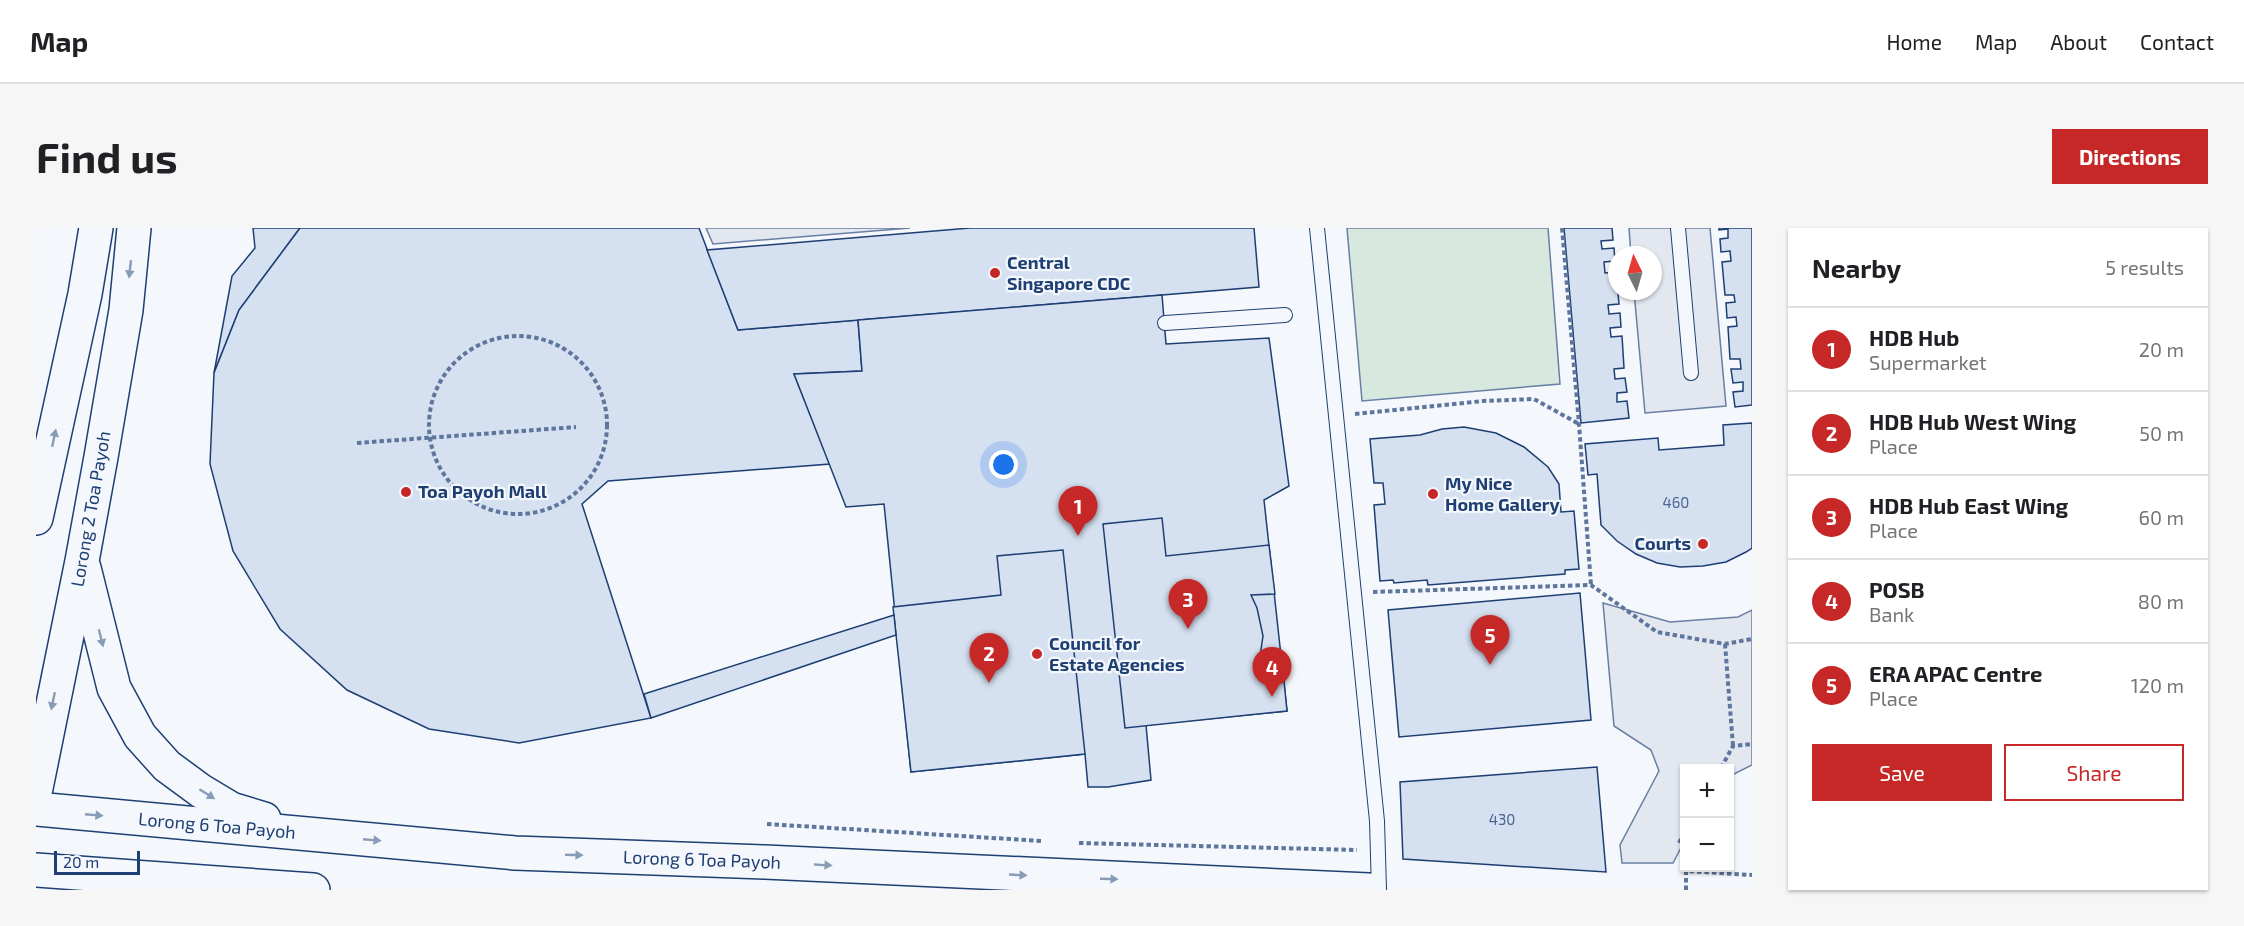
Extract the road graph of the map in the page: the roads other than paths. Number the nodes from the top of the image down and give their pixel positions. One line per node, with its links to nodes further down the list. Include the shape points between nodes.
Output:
1 (96, 228): 8 (main road, one-way to 1)
2 (134, 228): 9 (main road, Lorong 2 Toa Payoh, one-way to 9, via 126,310)
3 (1317, 228): 17 (lane)
4 (1678, 228): 7 (lane)
5 (1285, 315): 6 (lane)
6 (1165, 323)
7 (1691, 373)
8 (36, 518)
9 (82, 561): 10 (main road, Lorong 2 Toa Payoh, one-way to 10); 12 (main road, one-way to 12, via 114,688 140,736 167,766 231,809)
10 (36, 788)
11 (36, 809): 12 (main road, Lorong 6 Toa Payoh, one-way to 12)
12 (314, 835): 16 (main road, Lorong 6 Toa Payoh, one-way to 16, via 515,853)
13 (36, 870): 14 (main road)
14 (253, 889): 15 (main road)
15 (313, 890)
16 (1369, 890)
17 (1379, 890)

